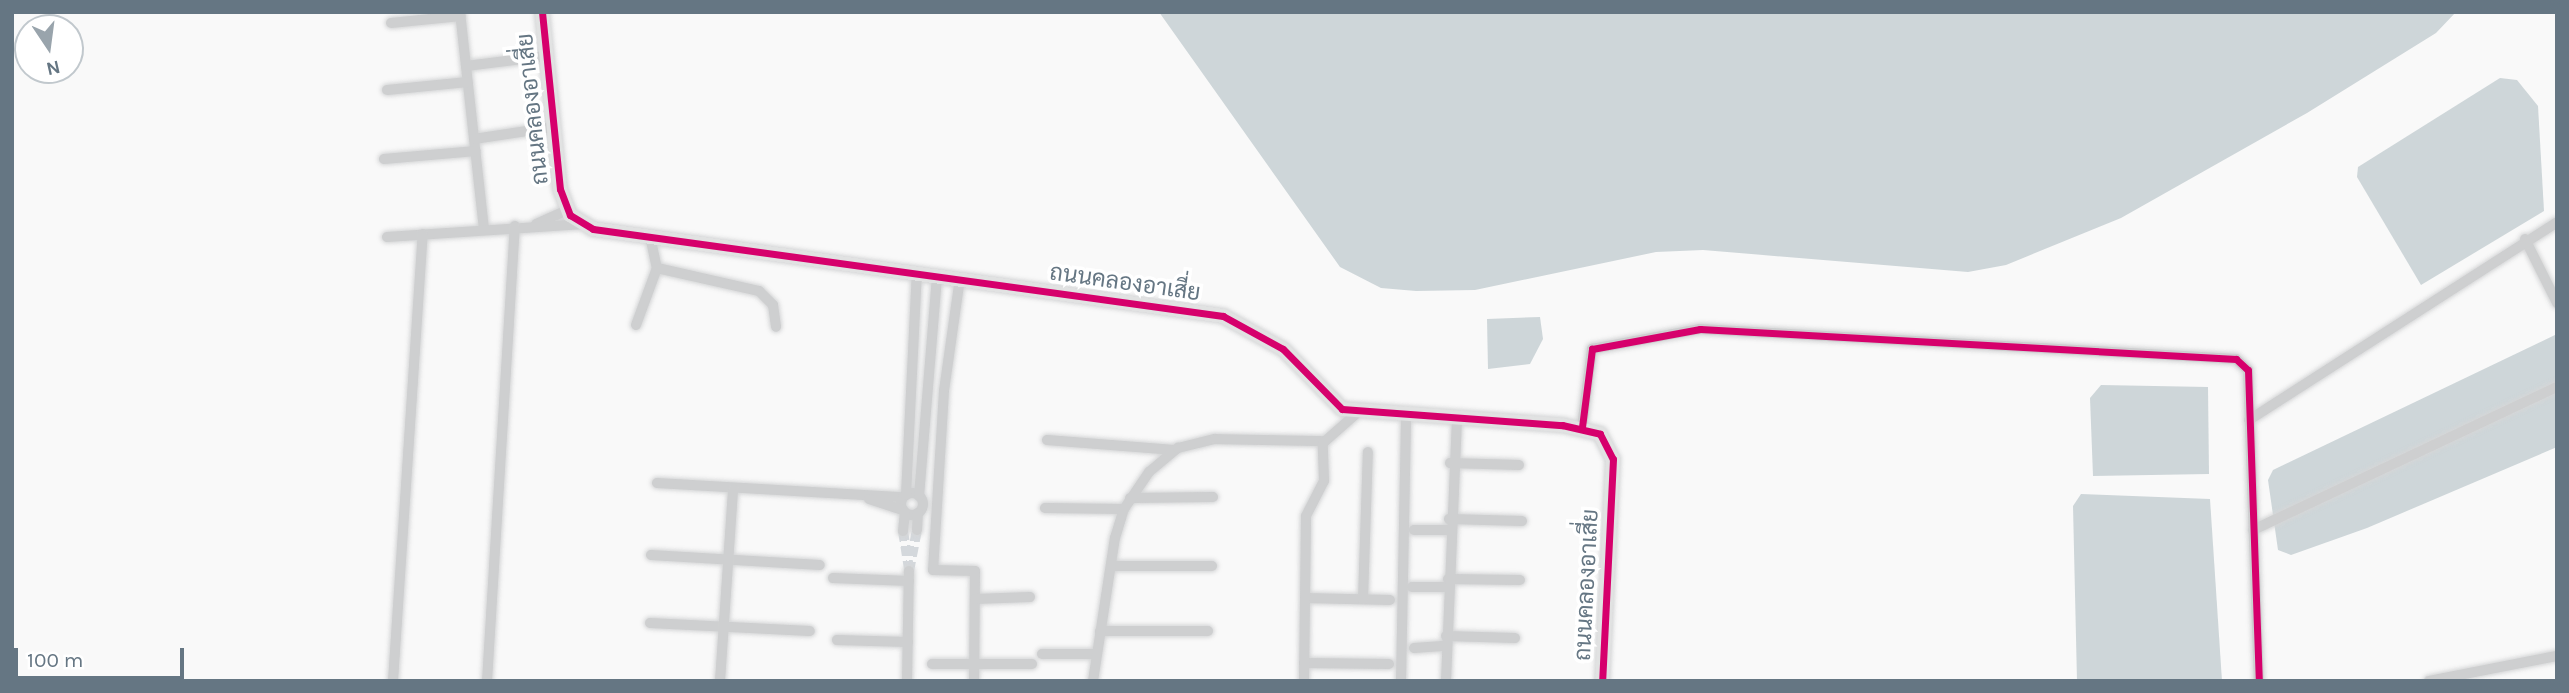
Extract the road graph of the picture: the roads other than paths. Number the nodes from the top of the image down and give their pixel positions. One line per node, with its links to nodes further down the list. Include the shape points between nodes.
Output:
1 (542, 12): 4 (street, ถนนคลองอาเสี่ย)
2 (461, 14): 3 (street); 5 (street)
3 (391, 23)
4 (546, 56): 5 (street); 8 (street, ถนนคลองอาเสี่ย)
5 (466, 66): 6 (street)
6 (468, 82): 7 (street); 9 (street)
7 (387, 90)
8 (553, 127): 9 (street); 12 (street, ถนนคลองอาเสี่ย)
9 (474, 139): 10 (street)
10 (476, 151): 11 (street); 17 (street)
11 (384, 159)
12 (567, 210): 14 (street); 15 (street, ถนนคลองอาเสี่ย)
13 (2557, 222): 21 (street)
14 (536, 223): 15 (street, via 551,229); 16 (street)
15 (583, 224): 19 (street, ถนนคลองอาเสี่ย)
16 (515, 226): 17 (street); 91 (street)
17 (484, 228): 18 (street)
18 (423, 234): 20 (street); 90 (street)
19 (650, 236): 22 (street); 23 (street, ถนนคลองอาเสี่ย)
20 (387, 237)
21 (2525, 239): 26 (street); 33 (street)
22 (657, 268): 27 (street); 28 (street, via 759,291 773,305)
23 (917, 273): 24 (street, ถนนคลองอาเสี่ย); 43 (street)
24 (937, 277): 25 (street, ถนนคลองอาเสี่ย); 44 (street)
25 (960, 278): 30 (street, ถนนคลองอาเสี่ย, via 1223,316 1265,335 1331,402); 69 (street, via 944,391 933,570 975,571)
26 (2557, 303)
27 (636, 325)
28 (776, 327)
29 (2557, 387): 56 (street)
30 (1357, 413): 31 (street, ถนนคลองอาเสี่ย); 36 (street)
31 (1406, 417): 32 (street, ถนนคลองอาเสี่ย); 97 (street)
32 (1457, 419): 34 (street, ถนนคลองอาเสี่ย); 39 (street)
33 (2249, 420): 34 (street, via 2248,370 2236,359 1717,328 1592,349); 56 (street)
34 (1582, 427): 99 (street, ถนนคลองอาเสี่ย, via 1606,441 1613,459)
35 (1047, 440): 37 (street)
36 (1324, 441): 37 (street, via 1245,436); 68 (street, via 1324,481 1306,516)
37 (1175, 450): 45 (street)
38 (1367, 452): 70 (street)
39 (1450, 463): 40 (street); 53 (street)
40 (1519, 465)
41 (657, 483): 42 (street)
42 (733, 489): 47 (street); 59 (street)
43 (905, 496): 44 (street); 47 (street); 50 (street)
44 (919, 496): 51 (street)
45 (1130, 498): 46 (street); 49 (street)
46 (1213, 498)
47 (869, 499): 50 (street)
48 (1045, 508): 49 (street)
49 (1124, 509): 61 (street)
50 (904, 511): 51 (street); 57 (street)
51 (918, 513): 54 (street)
52 (1522, 521): 53 (street)
53 (1449, 524): 55 (street); 65 (street)
54 (917, 530)
55 (1414, 530)
56 (2253, 530): 100 (street)
57 (903, 531)
58 (651, 555): 59 (street)
59 (728, 562): 60 (street); 73 (street)
60 (820, 565)
61 (1111, 566): 62 (street); 75 (street)
62 (1212, 566)
63 (833, 578): 80 (street, via 909,576)
64 (1520, 580): 65 (street)
65 (1448, 583): 66 (street); 79 (street)
66 (1412, 587)
67 (1030, 597): 69 (street)
68 (1305, 598): 70 (street); 85 (street)
69 (975, 599): 87 (street)
70 (1363, 599): 71 (street)
71 (1390, 600)
72 (650, 623): 73 (street)
73 (724, 629): 74 (street); 92 (street)
74 (810, 631)
75 (1100, 631): 76 (street); 83 (street)
76 (1208, 631)
77 (1516, 638): 79 (street)
78 (837, 640): 80 (street)
79 (1446, 641): 81 (street); 98 (street)
80 (908, 642): 93 (street)
81 (1413, 648)
82 (1042, 654): 83 (street)
83 (1097, 654): 95 (street)
84 (2557, 656): 101 (street)
85 (1304, 663): 89 (street); 96 (street)
86 (932, 664): 87 (street)
87 (974, 664): 88 (street); 94 (street)
88 (1032, 664)
89 (1389, 664)
90 (393, 681)
91 (487, 681)
92 (720, 681)
93 (907, 681)
94 (974, 681)
95 (1093, 681)
96 (1304, 681)
97 (1402, 681)
98 (1446, 681)
99 (1602, 681)
100 (2259, 681)
101 (2429, 681)

